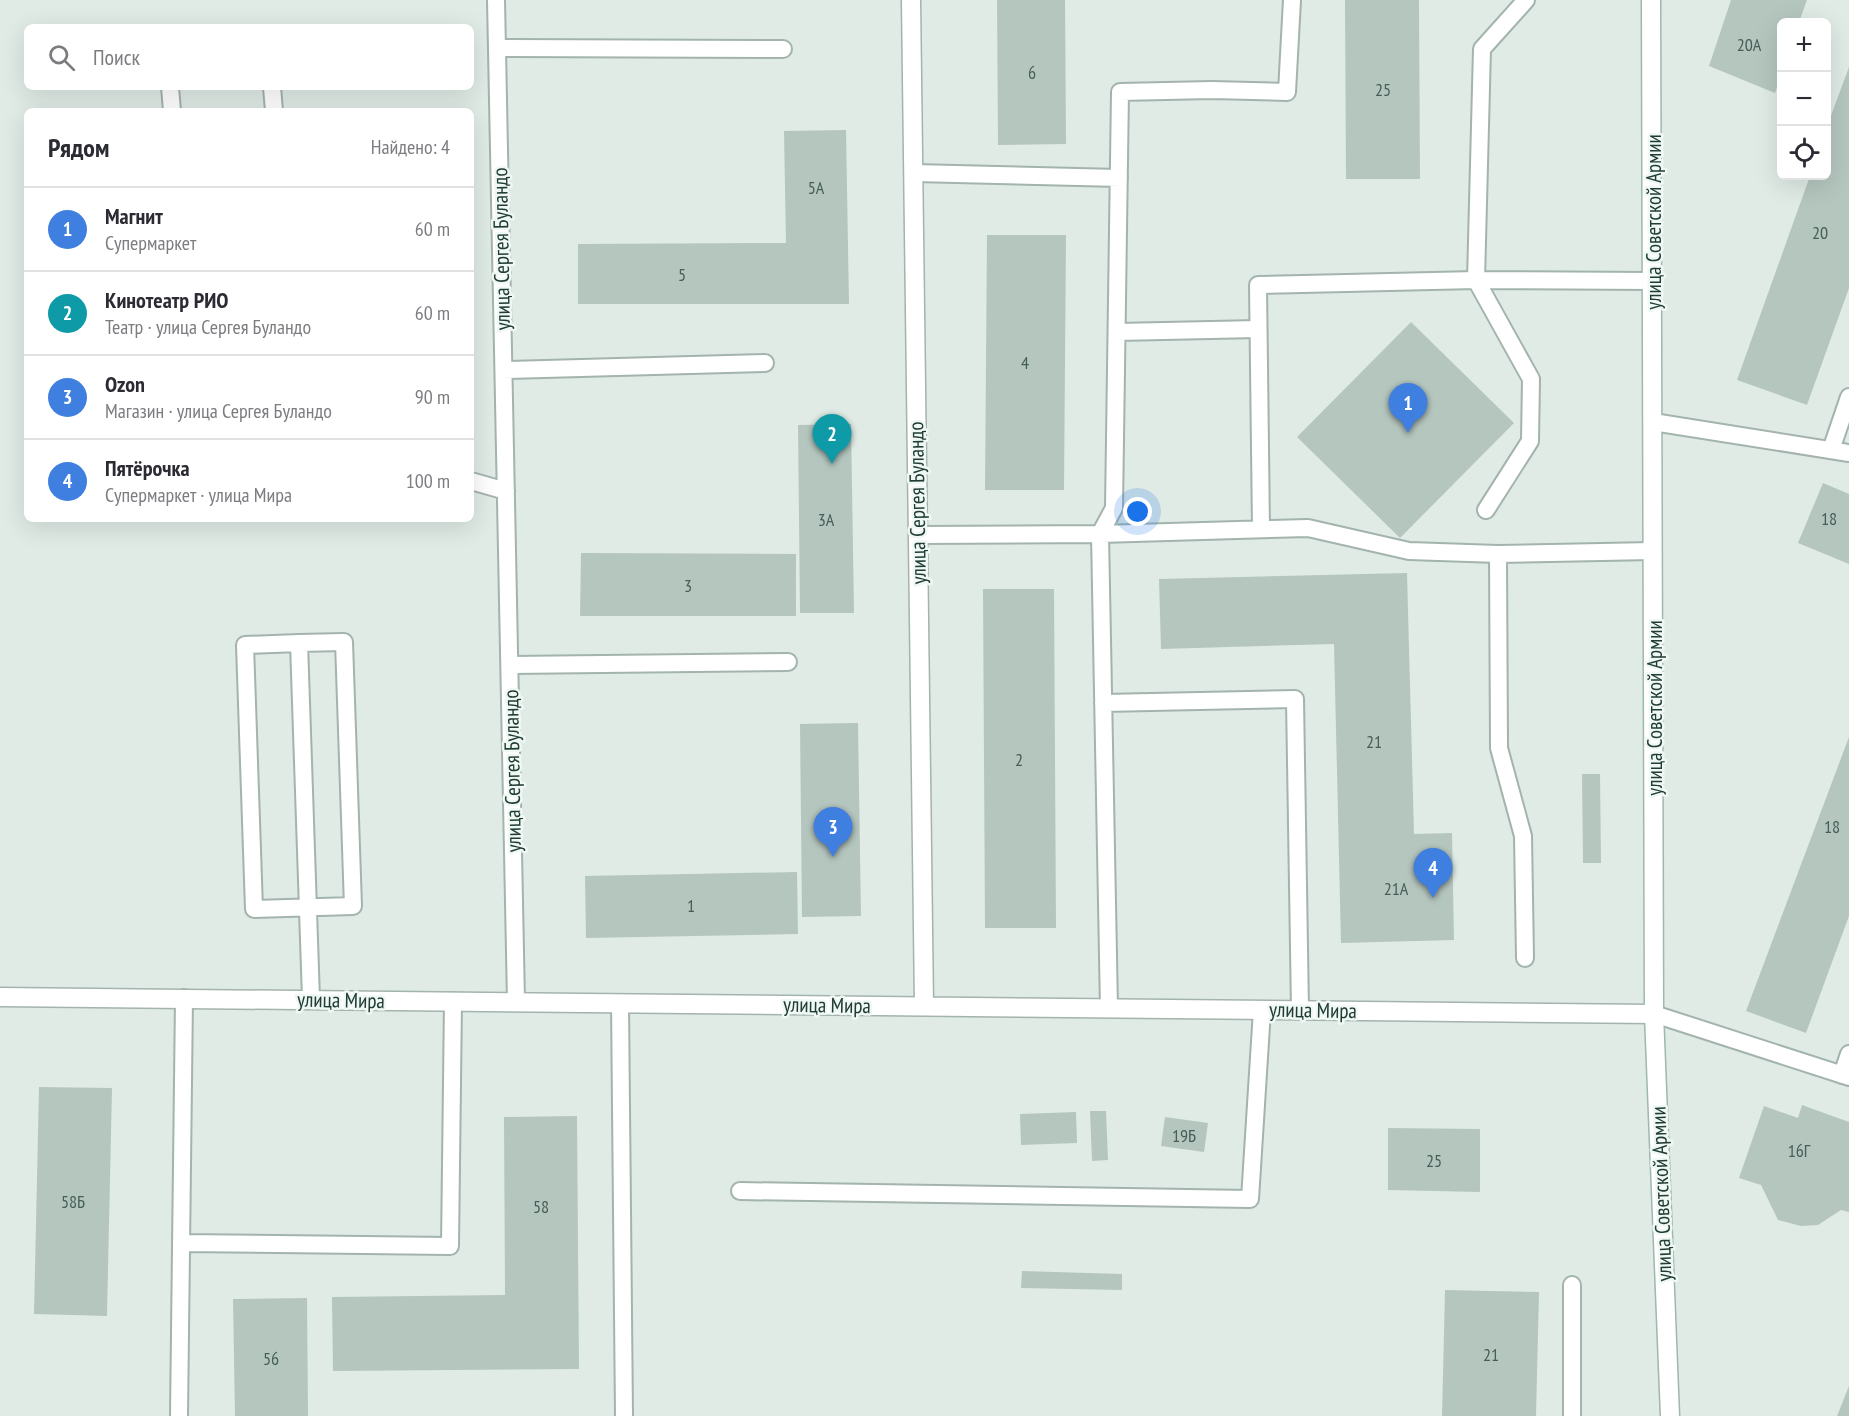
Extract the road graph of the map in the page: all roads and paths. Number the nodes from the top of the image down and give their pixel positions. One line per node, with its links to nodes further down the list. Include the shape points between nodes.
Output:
1 (496, 0): 6 (lane, улица Сергея Буландо)
2 (911, 0): 12 (street, улица Сергея Буландо)
3 (1292, 0): 13 (lane, via 1287,92 1120,92)
4 (1526, 0): 14 (lane, via 1482,49)
5 (1652, 0): 15 (street, улица Советской Армии)
6 (497, 48): 7 (lane); 19 (lane, улица Сергея Буландо)
7 (783, 48)
8 (170, 90): 10 (lane)
9 (272, 90): 11 (lane)
10 (172, 108)
11 (274, 108)
12 (914, 173): 13 (lane); 29 (street, улица Сергея Буландо)
13 (1119, 178): 17 (lane)
14 (1476, 280): 15 (lane); 16 (lane, via 1258,285); 26 (lane, via 1531,379 1530,441)
15 (1653, 281): 21 (street, улица Советской Армии)
16 (1258, 329): 17 (lane); 27 (lane)
17 (1116, 332): 28 (lane, via 1114,508)
18 (765, 363): 19 (lane)
19 (504, 370): 25 (lane, улица Сергея Буландо)
20 (1849, 397): 22 (lane)
21 (1653, 422): 22 (lane); 30 (street, улица Советской Армии)
22 (1831, 450): 23 (lane)
23 (1849, 453)
24 (474, 482): 25 (lane)
25 (506, 491): 34 (lane, улица Сергея Буландо)
26 (1486, 510)
27 (1261, 529): 28 (lane); 31 (lane, via 1308,528 1409,551)
28 (1100, 534): 29 (lane); 35 (lane)
29 (918, 535): 44 (street, улица Сергея Буландо)
30 (1653, 551): 31 (lane); 48 (street, улица Советской Армии)
31 (1498, 554): 37 (lane, via 1499,748 1523,836)
32 (299, 643): 36 (lane); 36 (lane, via 344,642 345,666 353,906); 36 (lane, via 244,645 254,909)
33 (788, 662): 34 (lane)
34 (510, 665): 42 (lane, улица Сергея Буландо)
35 (1103, 703): 45 (lane); 47 (lane, via 1295,699)
36 (308, 907): 40 (lane)
37 (1525, 958)
38 (0, 997): 39 (street, улица Мира)
39 (184, 998): 40 (street, улица Мира); 52 (lane)
40 (311, 999): 41 (street, улица Мира)
41 (453, 1001): 42 (street, улица Мира); 52 (lane, via 450,1246)
42 (516, 1002): 43 (street, улица Мира)
43 (620, 1003): 44 (street, улица Мира); 55 (lane)
44 (924, 1006): 45 (street, улица Мира)
45 (1109, 1008): 46 (street, улица Мира)
46 (1262, 1010): 47 (street, улица Мира); 51 (lane, via 1250,1199)
47 (1300, 1010): 48 (street, улица Мира)
48 (1654, 1014): 50 (lane); 57 (street, улица Советской Армии)
49 (1849, 1054): 50 (lane)
50 (1846, 1076)
51 (740, 1191)
52 (181, 1243): 54 (lane)
53 (1572, 1285): 56 (lane)
54 (179, 1416)
55 (624, 1416)
56 (1572, 1416)
57 (1670, 1416)

